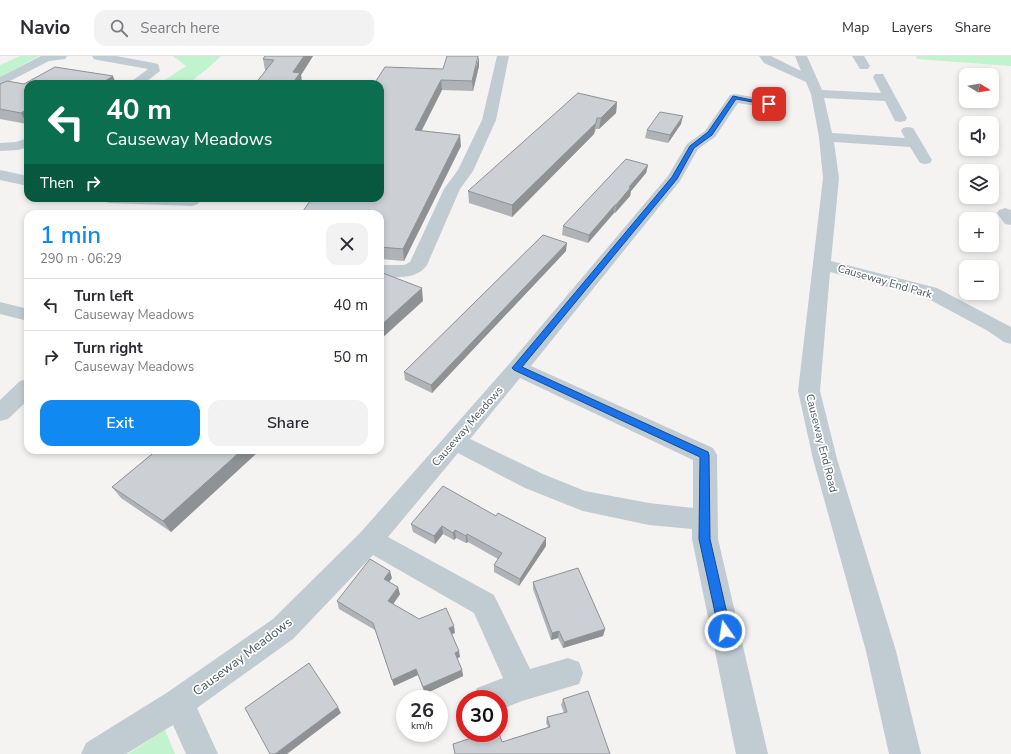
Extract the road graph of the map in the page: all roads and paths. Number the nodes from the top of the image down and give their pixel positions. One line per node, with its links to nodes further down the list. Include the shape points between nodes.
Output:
1 (61, 56): 9 (street, via 46,58)
2 (98, 56): 6 (street)
3 (503, 56): 23 (street, via 490,120 465,171 452,189 418,265 408,271)
4 (765, 56): 10 (street)
5 (801, 56): 10 (street, Causeway End Road)
6 (113, 57): 8 (street, via 154,67 154,71)
7 (879, 77): 11 (street)
8 (140, 80)
9 (0, 82)
10 (814, 87): 11 (street); 13 (street, Causeway End Road)
11 (889, 97): 14 (street)
12 (769, 104): 27 (street, Causeway Meadows, via 735,98 710,134 692,147 675,178)
13 (826, 137): 14 (street); 22 (street, Causeway End Road, via 832,178)
14 (915, 143): 17 (street)
15 (24, 144): 16 (street)
16 (0, 147)
17 (925, 160)
18 (0, 175): 19 (street)
19 (24, 180)
20 (163, 202): 21 (street)
21 (190, 204)
22 (822, 264): 26 (street, Causeway End Park, via 930,292); 40 (street, Causeway End Road, via 809,391 825,459 881,650)
23 (384, 271)
24 (0, 308): 25 (street)
25 (24, 314)
26 (1011, 337)
27 (517, 368): 30 (street, Causeway Meadows); 31 (street, via 705,455)
28 (24, 391): 29 (street)
29 (0, 413)
30 (454, 441): 31 (street, via 534,481 583,500 649,514); 32 (street, Causeway Meadows)
31 (705, 520): 39 (street, via 705,539)
32 (370, 540): 34 (street, via 484,604); 36 (street, Causeway Meadows, via 283,629)
33 (568, 673): 34 (street)
34 (522, 686): 35 (street)
35 (508, 691)
36 (179, 703): 37 (street, Causeway Meadows); 38 (street)
37 (97, 754)
38 (202, 754)
39 (752, 754)
40 (905, 754)

